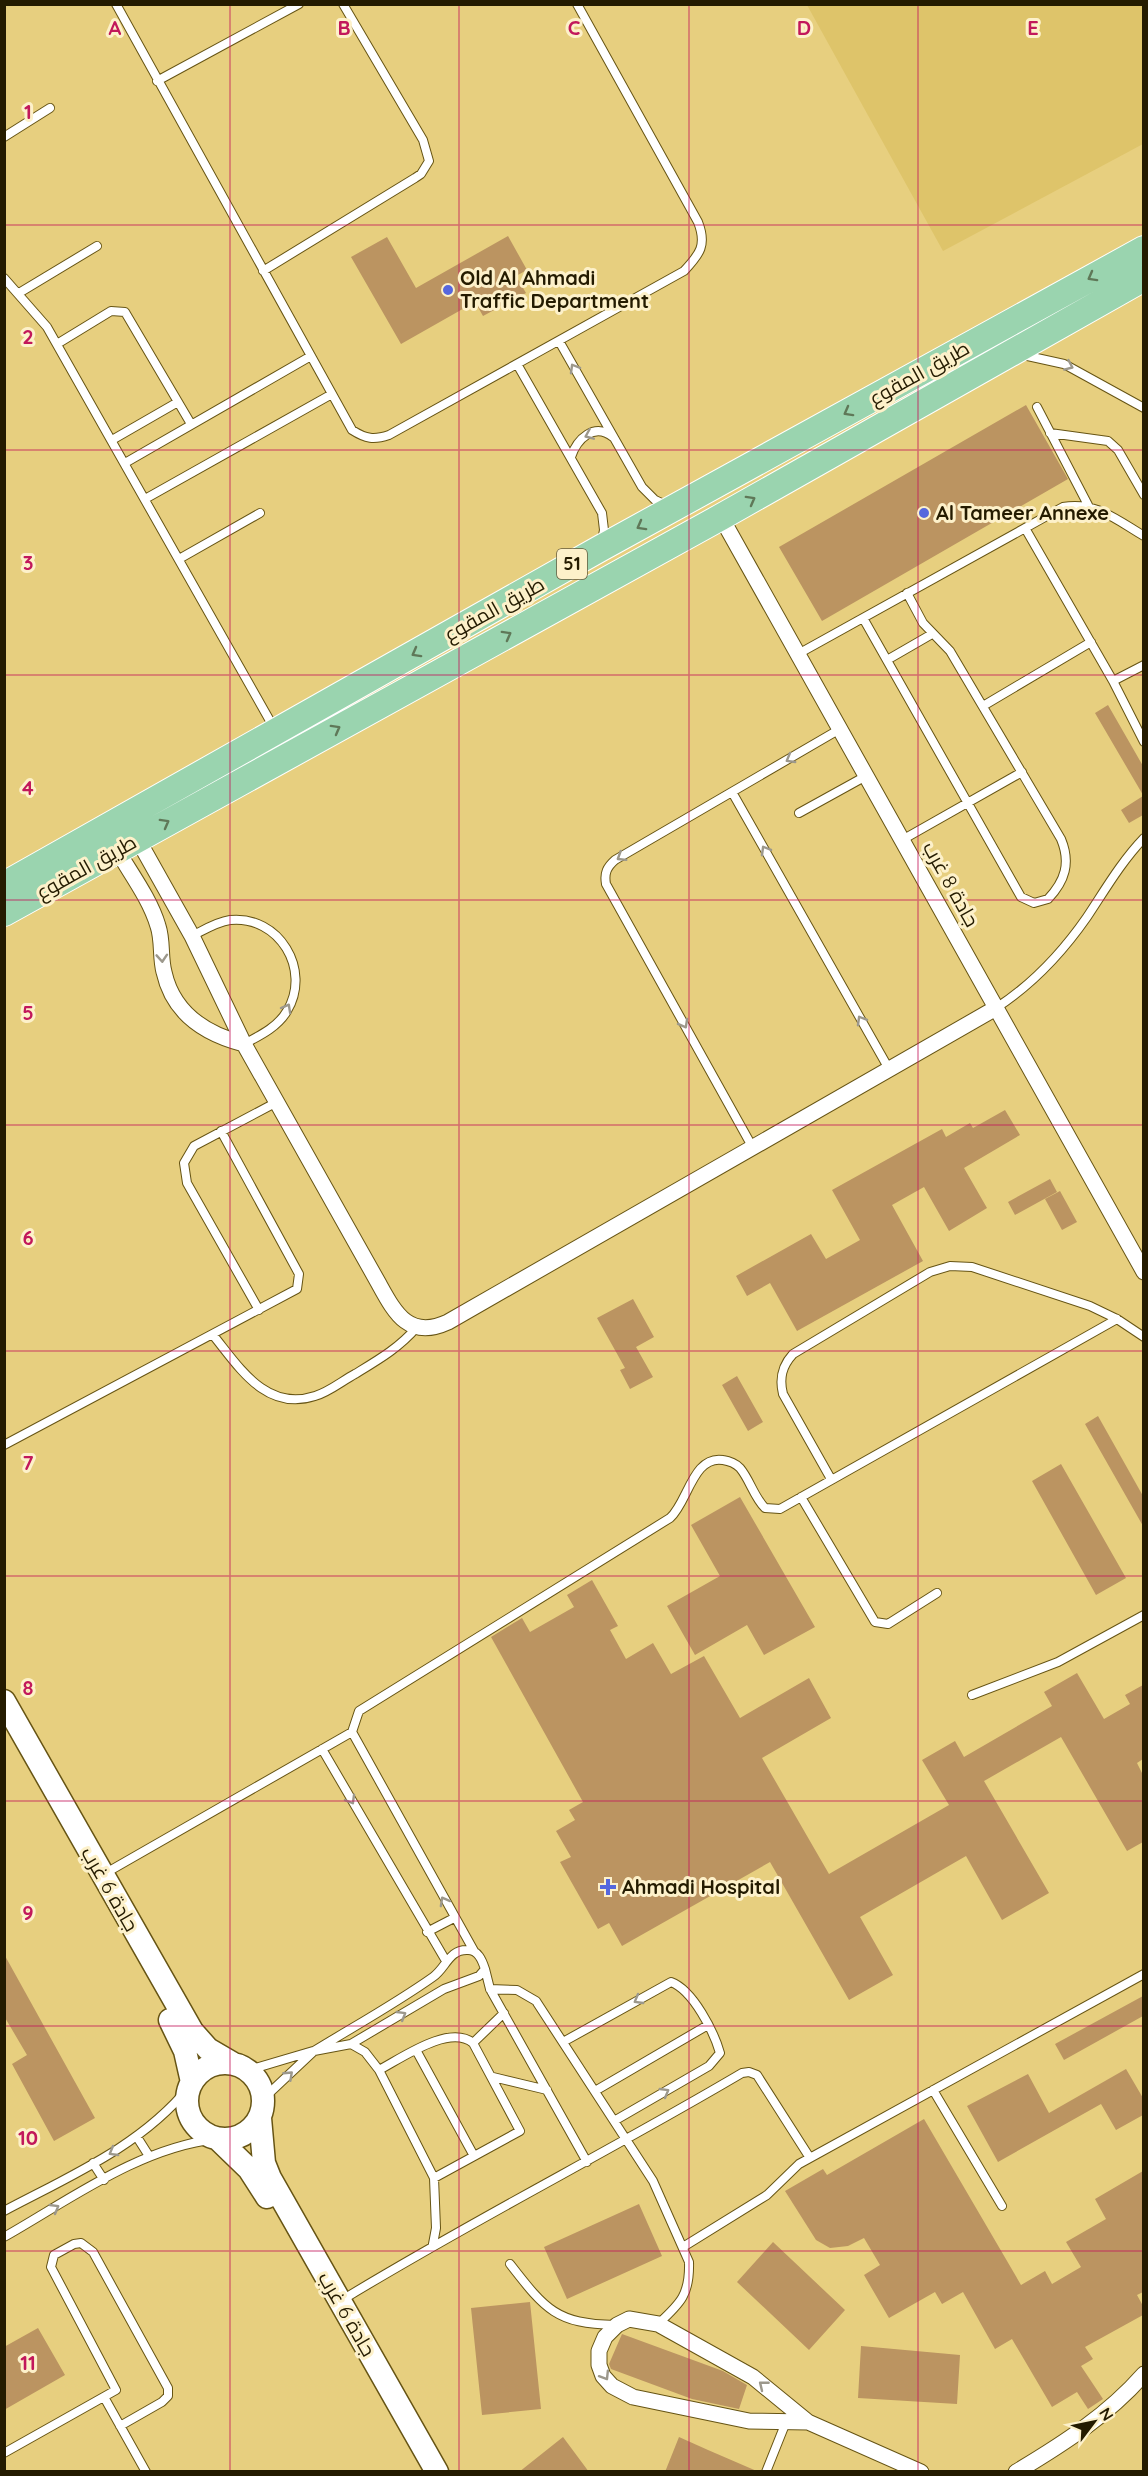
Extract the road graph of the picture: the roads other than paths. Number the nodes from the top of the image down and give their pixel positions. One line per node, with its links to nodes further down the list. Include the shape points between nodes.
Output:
1 (116, 4): 5 (lane)
2 (299, 4): 5 (lane)
3 (343, 4): 10 (lane, via 423,140 429,161 416,178)
4 (577, 4): 14 (lane, via 704,237 698,257 684,271)
5 (157, 81): 10 (lane)
6 (50, 108): 7 (lane)
7 (4, 137)
8 (97, 246): 13 (lane)
9 (1143, 249): 32 (main road, طريق المقوع / 51, one-way to 32)
10 (263, 271): 17 (lane)
11 (4, 278): 13 (lane)
12 (1143, 278): 16 (main road, طريق المقوع / 51)
13 (19, 293): 15 (lane)
14 (559, 341): 18 (lane); 26 (lane, one-way to 14)
15 (57, 344): 20 (lane, via 111,311 125,312); 25 (lane)
16 (1012, 353): 22 (lane, one-way to 22, via 1064,364); 34 (main road, طريق المقوع / 51, one-way to 16)
17 (311, 356): 19 (lane); 23 (lane)
18 (517, 364): 19 (lane, via 376,439 364,438 352,430); 27 (lane)
19 (332, 394): 30 (lane)
20 (178, 402): 23 (lane); 25 (lane)
21 (1037, 407): 24 (lane)
22 (1143, 408)
23 (191, 424): 28 (lane)
24 (1050, 433): 29 (lane, via 1108,441 1118,450); 31 (lane)
25 (112, 440): 28 (lane)
26 (616, 440): 27 (lane, one-way to 27, via 599,431 586,434); 32 (lane, via 642,487 655,500)
27 (571, 457): 37 (lane, via 602,513)
28 (125, 463): 30 (lane)
29 (1143, 495)
30 (145, 499): 38 (lane)
31 (1088, 505): 35 (lane, via 1063,507); 36 (lane)
32 (673, 508): 37 (main road, طريق المقوع / 51, one-way to 37)
33 (260, 513): 38 (lane)
34 (721, 517): 43 (street, جادة 8 غرب); 58 (main road, طريق المقوع / 51, one-way to 34)
35 (1025, 528): 39 (lane); 42 (lane)
36 (1143, 536)
37 (601, 548): 49 (main road, طريق المقوع / 51, one-way to 49)
38 (179, 559): 49 (lane)
39 (907, 593): 40 (lane); 41 (lane)
40 (863, 618): 43 (lane); 44 (lane)
41 (932, 634): 44 (lane); 47 (lane, via 950,651)
42 (1090, 642): 46 (lane); 47 (lane)
43 (798, 654): 48 (street, جادة 8 غرب)
44 (887, 660): 54 (lane)
45 (1143, 665): 46 (lane)
46 (1113, 681): 50 (lane)
47 (983, 706): 51 (lane)
48 (840, 729): 52 (street, جادة 8 غرب); 53 (lane, one-way to 53)
49 (276, 732): 59 (main road, طريق المقوع / 51)
50 (1143, 742)
51 (1022, 772): 54 (lane); 54 (lane, via 1067,856 1065,874 1048,899 1034,903 1021,897)
52 (867, 776): 55 (lane); 57 (street, جادة 8 غرب)
53 (732, 792): 63 (lane, one-way to 53); 66 (lane, one-way to 66, via 615,860 604,876)
54 (968, 803): 57 (lane)
55 (800, 813)
56 (1143, 838): 61 (lane, via 1057,955 1023,990)
57 (902, 840): 61 (street, جادة 8 غرب)
58 (127, 844): 59 (main road, طريق المقوع / 51); 60 (street); 62 (street, one-way to 62, via 153,913 163,970 178,1006 207,1032)
59 (8, 907)
60 (192, 936): 62 (street); 62 (lane, one-way to 60, via 274,1026 286,1012 294,995 292,957 282,940 249,921 229,920)
61 (996, 1008): 63 (street); 67 (street, جادة 8 غرب)
62 (244, 1044): 64 (street)
63 (890, 1071): 66 (street)
64 (277, 1102): 65 (lane); 70 (street, via 391,1305 406,1323)
65 (221, 1131): 68 (lane, via 194,1146 187,1154 184,1173); 68 (lane, via 300,1277 293,1291)
66 (753, 1148): 70 (street, via 448,1322)
67 (1143, 1272)
68 (259, 1310): 71 (lane)
69 (1118, 1319): 72 (lane); 74 (lane); 74 (lane, via 972,1267 950,1266 930,1272 793,1354 783,1368 783,1394)
70 (417, 1327): 71 (lane, via 380,1359 316,1396 301,1400 278,1397 258,1387)
71 (213, 1335): 73 (lane)
72 (1143, 1337)
73 (4, 1445)
74 (831, 1479): 75 (lane)
75 (801, 1497): 76 (lane, via 875,1622 888,1624); 81 (lane, via 770,1510 761,1504 733,1462 709,1461 697,1472 681,1506 670,1518 359,1711)
76 (937, 1593)
77 (1143, 1615): 78 (lane, via 1058,1662)
78 (972, 1695)
79 (4, 1701): 83 (main road, جادة 6 غرب)
80 (4, 1726): 101 (main road, جادة 6 غرب, via 180,2038)
81 (352, 1732): 82 (lane); 84 (lane, one-way to 81)
82 (322, 1749): 83 (lane); 85 (lane, one-way to 85)
83 (101, 1875): 98 (main road, جادة 6 غرب, via 192,2031 208,2049)
84 (454, 1918): 85 (lane); 86 (lane)
85 (427, 1932): 87 (lane)
86 (474, 1951): 87 (lane, via 460,1951); 88 (lane)
87 (446, 1961): 97 (lane, via 434,1976)
88 (485, 1969): 90 (lane); 95 (lane, one-way to 88)
89 (1143, 1974): 103 (lane)
90 (490, 1989): 91 (lane); 93 (lane, via 517,1990 536,2001)
91 (504, 2013): 94 (lane); 102 (lane)
92 (708, 2025): 93 (lane, one-way to 93, via 685,1990 672,1982); 104 (lane); 106 (lane, one-way to 92, via 717,2060 720,2053)
93 (563, 2042): 104 (lane)
94 (473, 2043): 96 (lane, via 465,2037 449,2037); 100 (lane)
95 (351, 2044): 97 (lane); 99 (lane, via 365,2052)
96 (416, 2050): 99 (lane); 111 (lane)
97 (314, 2051): 98 (lane); 105 (lane, one-way to 97)
98 (240, 2067): 101 (main road, via 209,2066); 105 (main road, via 261,2088)
99 (378, 2070): 115 (lane)
100 (493, 2078): 102 (lane); 111 (lane, via 520,2131)
101 (190, 2085): 107 (lane, via 160,2119); 108 (main road, via 188,2107 192,2120)
102 (547, 2090): 113 (lane)
103 (933, 2090): 112 (lane); 117 (lane)
104 (595, 2091): 106 (lane)
105 (262, 2108): 108 (main road, via 254,2126 238,2137); 123 (main road, جادة 6 غرب, via 264,2163 270,2178)
106 (614, 2121): 109 (lane)
107 (137, 2137): 110 (lane); 114 (lane, one-way to 114)
108 (217, 2139): 110 (lane); 134 (main road, جادة 6 غرب, via 256,2179)
109 (627, 2141): 112 (lane, via 749,2072 765,2085); 113 (lane); 121 (lane, via 653,2181)
110 (149, 2156): 116 (lane)
111 (474, 2156): 115 (lane)
112 (810, 2158): 121 (lane, via 767,2195)
113 (587, 2162): 120 (lane)
114 (93, 2163): 116 (lane); 118 (lane)
115 (434, 2178): 120 (lane)
116 (104, 2181): 119 (lane, one-way to 116)
117 (1002, 2206)
118 (4, 2211)
119 (4, 2237)
120 (433, 2244): 123 (lane)
121 (683, 2247): 124 (lane, via 690,2276 682,2302)
122 (510, 2264): 125 (lane, via 538,2300 561,2316 583,2325)
123 (340, 2301): 135 (main road, جادة 6 غرب)
124 (658, 2324): 125 (street, via 629,2319); 129 (street, one-way to 124, via 753,2377)
125 (617, 2325): 128 (street, one-way to 128, via 605,2337 599,2365 612,2386 622,2392 748,2421)
126 (1143, 2373): 132 (street, via 1103,2414)
127 (104, 2397): 130 (lane); 130 (lane, via 116,2390 51,2267 54,2255 74,2244 81,2243 93,2252 168,2388 168,2396 162,2402); 131 (lane)
128 (786, 2422): 129 (street); 136 (lane)
129 (808, 2422): 137 (street)
130 (120, 2426): 133 (lane)
131 (4, 2452)
132 (1023, 2470)
133 (146, 2472)
134 (423, 2472)
135 (437, 2472)
136 (766, 2472)
137 (921, 2472)

